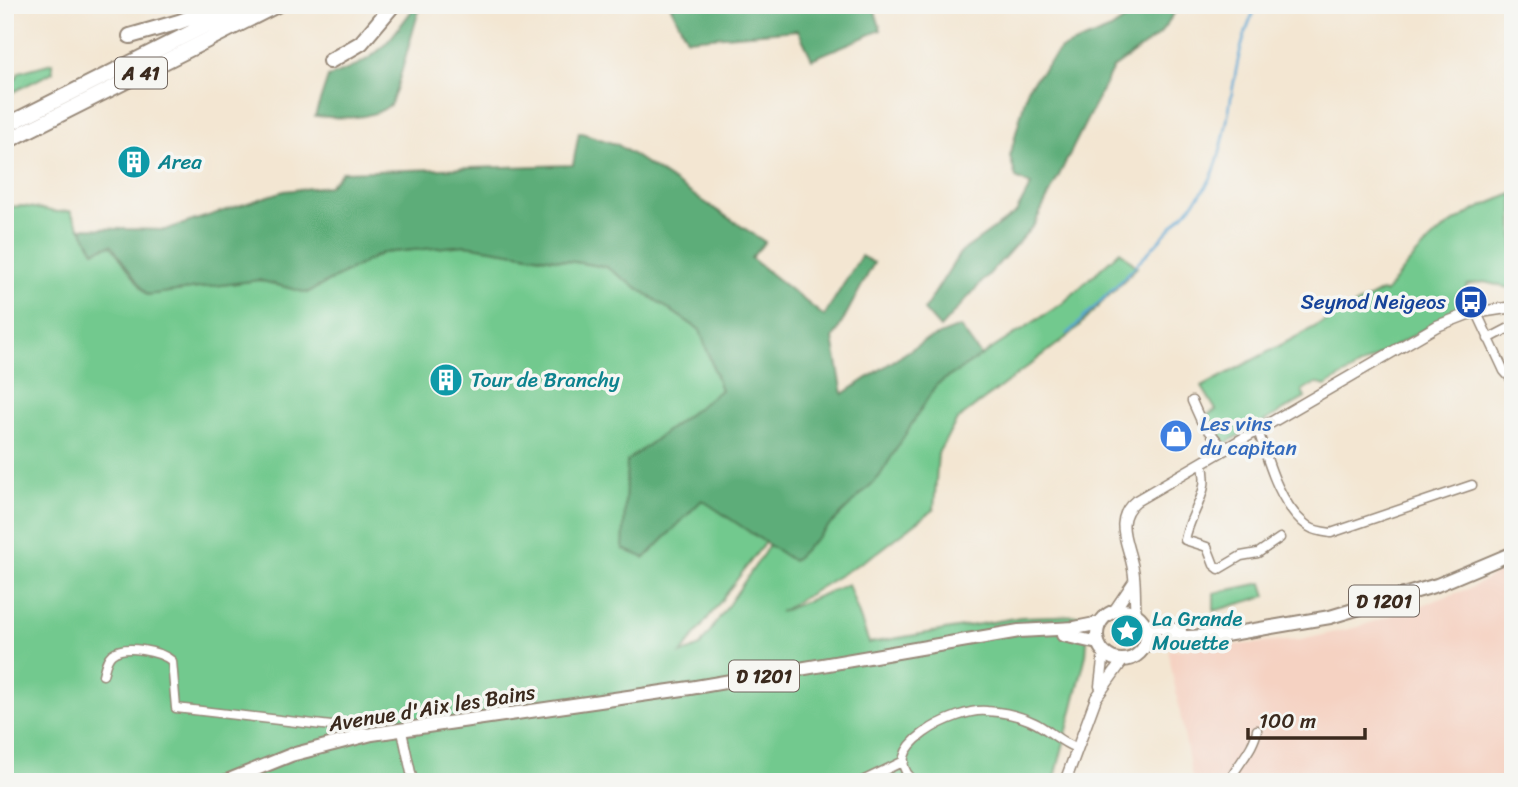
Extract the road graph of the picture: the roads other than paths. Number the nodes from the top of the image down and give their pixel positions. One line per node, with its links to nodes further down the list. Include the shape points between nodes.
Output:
1 (224, 5): 5 (highway)
2 (246, 5): 7 (highway, A 41)
3 (277, 5): 8 (highway, A 41)
4 (393, 5): 6 (highway, via 361,43)
5 (130, 36)
6 (330, 61)
7 (5, 126)
8 (5, 142)
9 (1513, 307): 10 (street)
10 (1477, 313): 12 (street); 15 (street, via 1437,326)
11 (1513, 326): 12 (street)
12 (1488, 339): 13 (street)
13 (1513, 381)
14 (1192, 401): 16 (street, via 1201,421)
15 (1258, 430): 16 (street); 18 (street, via 1269,465 1292,510 1321,531 1350,528)
16 (1225, 450): 17 (street)
17 (1202, 463): 19 (street, via 1206,488 1185,540 1207,547 1219,569); 21 (street, via 1126,511 1123,524)
18 (1472, 485)
19 (1280, 538)
20 (1513, 553): 25 (main road, D 1201, via 1371,606)
21 (1133, 582): 22 (street); 23 (street)
22 (1114, 611): 23 (main road); 24 (main road)
23 (1140, 619): 25 (main road, via 1176,631); 27 (main road)
24 (1100, 623): 26 (main road, Avenue d'Aix les Bains); 28 (main road)
25 (1250, 629): 27 (main road)
26 (959, 643): 28 (main road, Avenue d'Aix les Bains, via 1050,634 1078,637); 32 (main road, Avenue d'Aix les Bains / D 1201)
27 (1146, 644): 29 (main road, via 1134,657)
28 (1101, 648): 29 (main road); 31 (street)
29 (1123, 660): 31 (street)
30 (103, 675): 34 (street, via 108,657 116,652 154,652 172,661 176,708)
31 (1098, 692): 36 (street)
32 (568, 706): 34 (main road, Avenue d'Aix les Bains / D 1201); 35 (main road, Avenue d'Aix les Bains / D 1201)
33 (1257, 730): 44 (street)
34 (372, 734): 38 (main road, Avenue d'Aix les Bains / D 1201, via 291,755)
35 (403, 736): 39 (main road, Avenue d'Aix les Bains / D 1201, via 301,760); 40 (street)
36 (1076, 748): 37 (street, via 1021,717 973,710 925,731 908,749); 43 (street)
37 (904, 761): 41 (street); 42 (street, via 905,771)
38 (225, 782)
39 (244, 782)
40 (413, 782)
41 (860, 782)
42 (916, 782)
43 (1065, 782)
44 (1229, 782)

